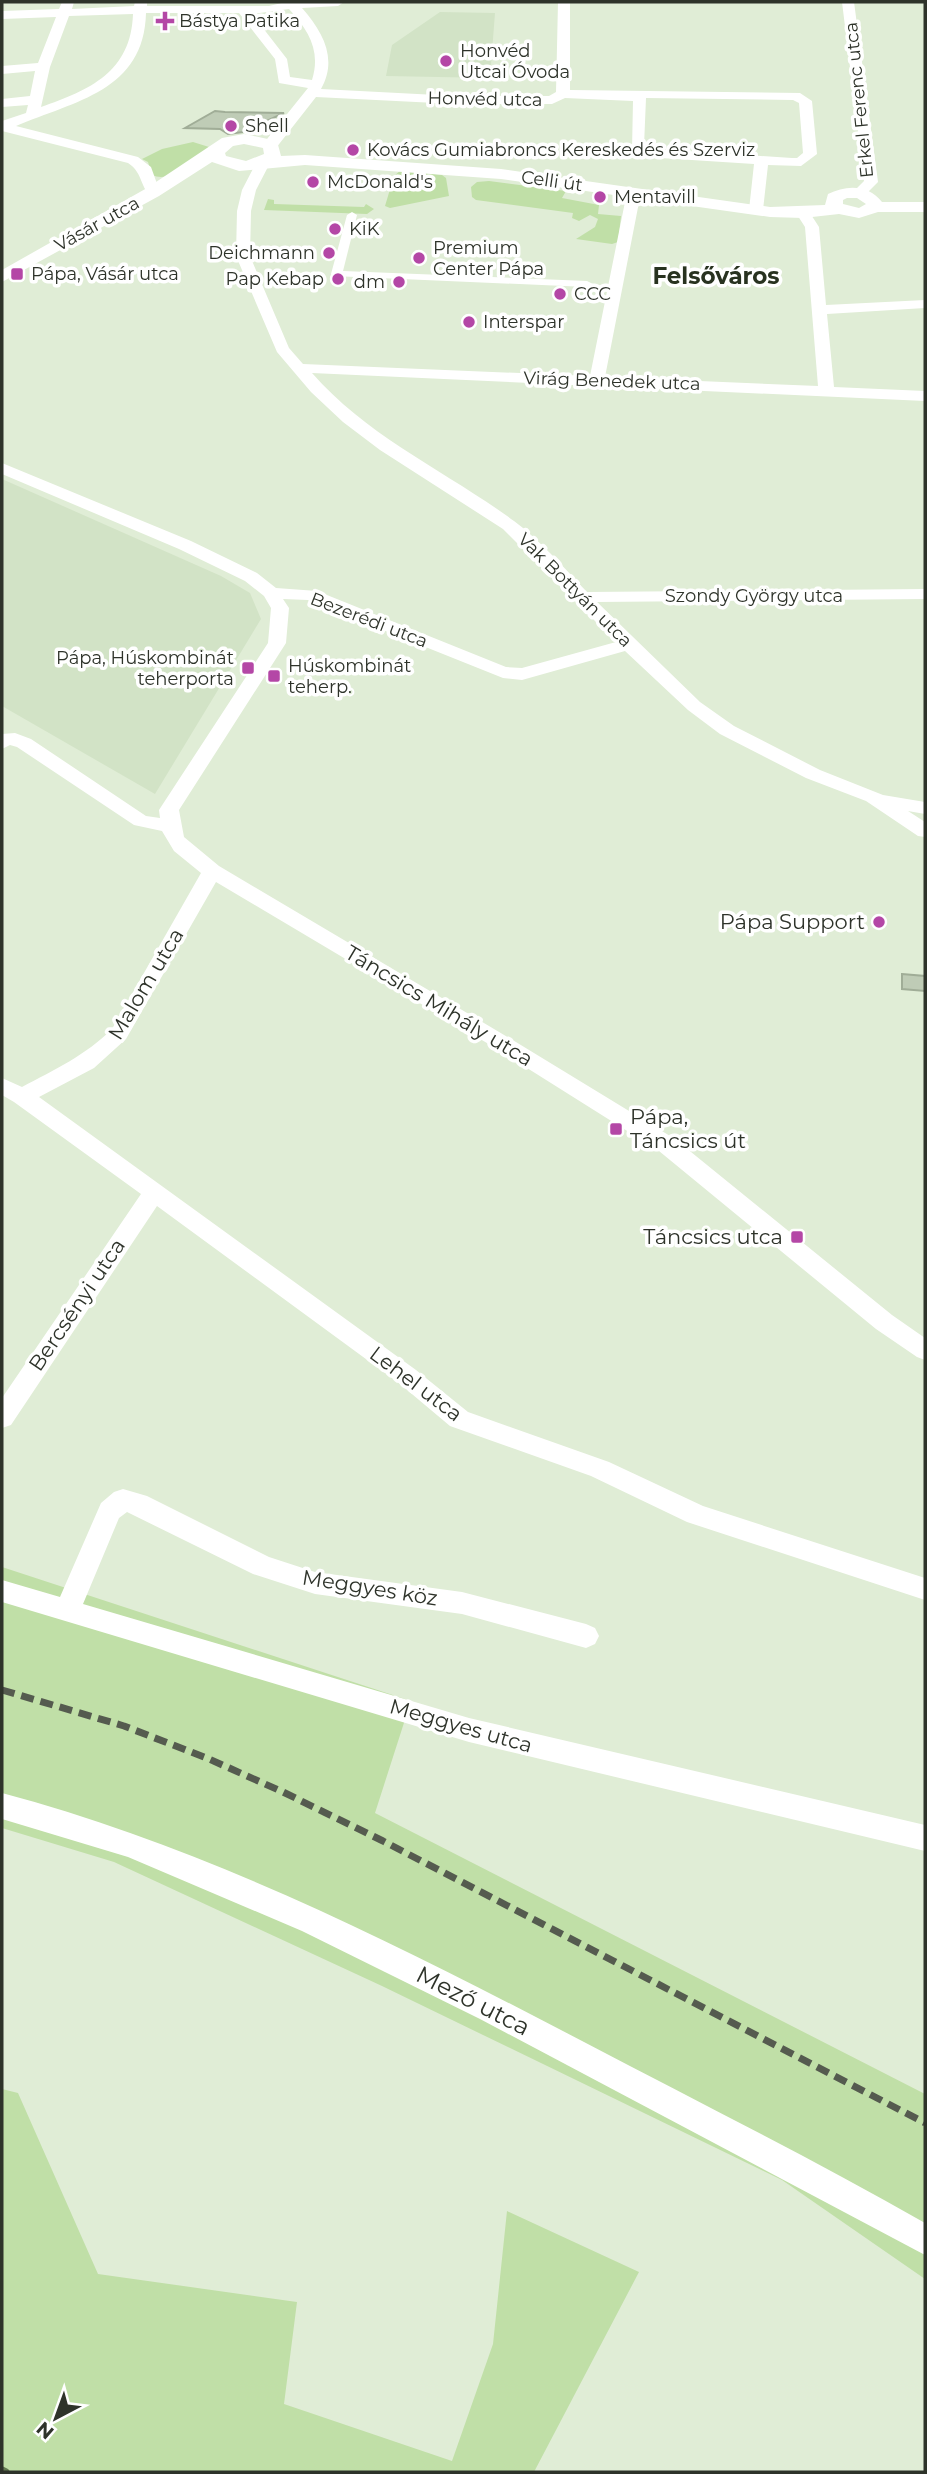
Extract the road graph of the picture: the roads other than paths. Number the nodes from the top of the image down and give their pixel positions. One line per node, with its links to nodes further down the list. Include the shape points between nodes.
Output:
1 (338, 2): 4 (street)
2 (564, 2): 12 (street, Honvéd utca)
3 (848, 2): 25 (street, Erkel Ferenc utca, via 872,182)
4 (292, 3): 7 (street, via 269,10); 11 (street, via 313,26 322,46 324,66)
5 (141, 6): 6 (street); 7 (street); 15 (street, via 135,50 104,85 79,98)
6 (66, 7): 8 (street); 9 (street)
7 (243, 9): 11 (street, Honvéd utca, via 281,59 284,80)
8 (2, 15)
9 (43, 66): 10 (street); 15 (street)
10 (2, 71)
11 (315, 89): 12 (street, Honvéd utca, via 456,100 538,101); 16 (street)
12 (563, 94): 13 (street)
13 (639, 97): 21 (street, via 639,151); 21 (street, via 640,93 802,98 808,159)
14 (2, 103): 15 (street)
15 (34, 106): 17 (street)
16 (286, 121): 18 (street); 19 (street, Vak Bottyán utca)
17 (2, 126): 23 (street, via 133,160 144,167)
18 (244, 139): 19 (street); 20 (street, via 228,142)
19 (268, 155): 20 (street); 22 (street, Vak Bottyán utca); 24 (street, Celli út, via 501,174)
20 (226, 161): 22 (street); 23 (street, Vásár utca, via 192,169)
21 (761, 162): 29 (street)
22 (252, 183): 36 (street, Vak Bottyán utca, via 244,211 243,256 282,349)
23 (153, 192): 32 (street, Vásár utca)
24 (634, 192): 29 (street, Celli út); 37 (street)
25 (859, 193): 27 (street, via 871,197); 28 (street, via 834,198)
26 (925, 206): 27 (street, Celli út)
27 (874, 207): 28 (street, Celli út, via 859,213)
28 (839, 209): 30 (street, Celli út)
29 (756, 210): 30 (street, Celli út)
30 (803, 213): 35 (street, via 812,227)
31 (352, 215): 33 (street, via 337,274)
32 (2, 277)
33 (587, 284)
34 (925, 304): 35 (street)
35 (819, 310): 38 (street)
36 (298, 368): 37 (street, Virág Benedek utca); 43 (street, Vak Bottyán utca, via 349,419 386,447 509,525)
37 (597, 380): 38 (street, Virág Benedek utca)
38 (826, 391): 39 (street, Virág Benedek utca)
39 (925, 396)
40 (2, 468): 41 (street, via 185,545)
41 (271, 593): 44 (street, Bezerédi utca, via 311,595 503,672 522,674); 48 (street, via 280,608 277,643 169,810)
42 (925, 594): 43 (street, Szondy György utca)
43 (582, 597): 44 (street, Vak Bottyán utca)
44 (629, 644): 46 (street, Vak Bottyán utca, via 694,706 727,730 813,774)
45 (2, 743): 48 (street, via 5,739 24,743 141,821)
46 (873, 797): 47 (street); 49 (street, Vak Bottyán utca)
47 (925, 808)
48 (169, 826): 50 (street, Táncsics Mihály utca, via 179,845)
49 (925, 831)
50 (212, 871): 51 (street, Malom utca, via 108,1048 92,1060); 53 (street, Táncsics Mihály utca, via 667,1145 884,1322)
51 (12, 1091): 52 (street, Lehel utca)
52 (154, 1194): 54 (street, Bercsényi utca); 55 (street, Lehel utca, via 408,1377 459,1419 600,1469 696,1514)
53 (925, 1350)
54 (2, 1418)
55 (925, 1589)
56 (2, 1591): 57 (street, Meggyes utca)
57 (67, 1610): 58 (street, Meggyes köz, via 110,1511 123,1500 262,1566 315,1583 462,1603); 60 (street, Meggyes utca, via 469,1730)
58 (586, 1636)
59 (2, 1806): 61 (street, Mező utca, via 190,1868 340,1933)
60 (925, 1838)
61 (925, 2240)

